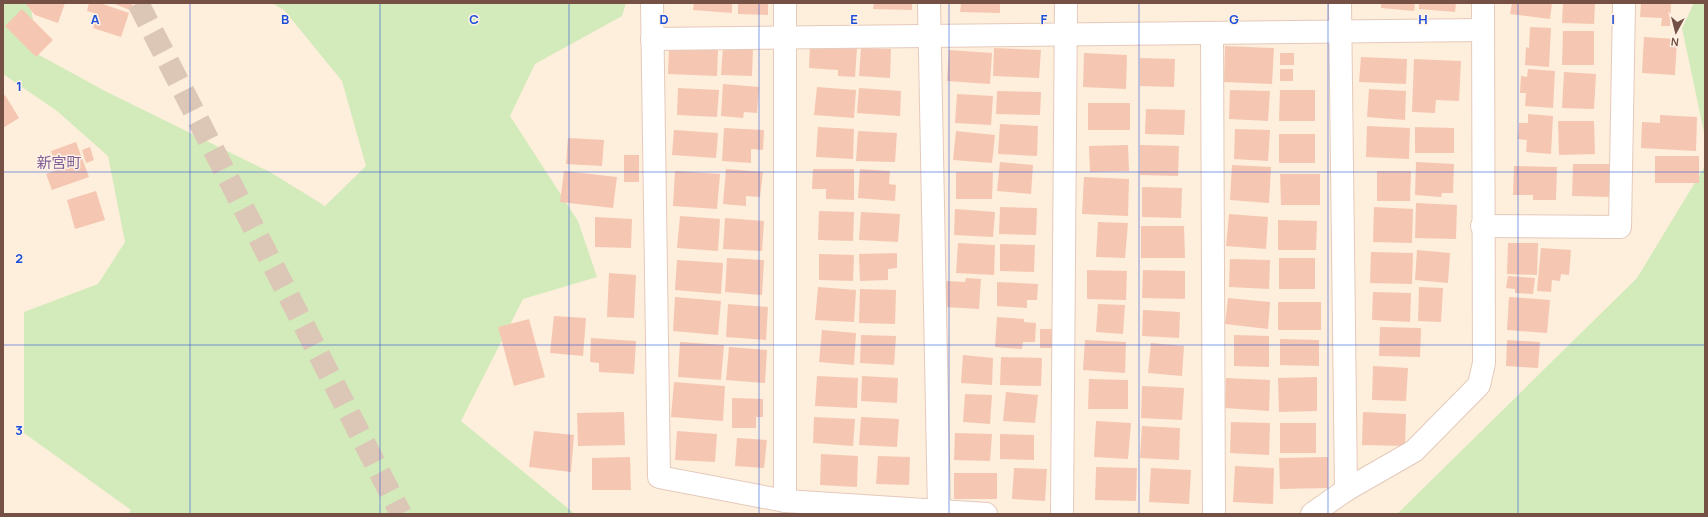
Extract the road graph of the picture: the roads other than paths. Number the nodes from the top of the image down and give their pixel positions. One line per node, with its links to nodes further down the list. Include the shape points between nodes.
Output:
1 (652, 3): 14 (street)
2 (785, 3): 13 (street)
3 (929, 3): 12 (street)
4 (1066, 3): 11 (street)
5 (1340, 3): 9 (street)
6 (1483, 3): 8 (street)
7 (1624, 3): 15 (street, via 1620,227)
8 (1483, 30): 9 (street); 15 (street)
9 (1340, 32): 10 (street); 16 (street)
10 (1212, 33): 11 (street); 21 (street)
11 (1066, 34): 12 (street); 20 (street)
12 (930, 36): 13 (street); 18 (street)
13 (785, 37): 14 (street); 17 (street)
14 (652, 39): 17 (street, via 659,476)
15 (1482, 226): 16 (street, via 1484,363 1479,385 1414,451)
16 (1346, 490): 22 (street)
17 (785, 502): 18 (street)
18 (939, 511): 19 (street)
19 (986, 514)
20 (1062, 514)
21 (1214, 514)
22 (1312, 514)

